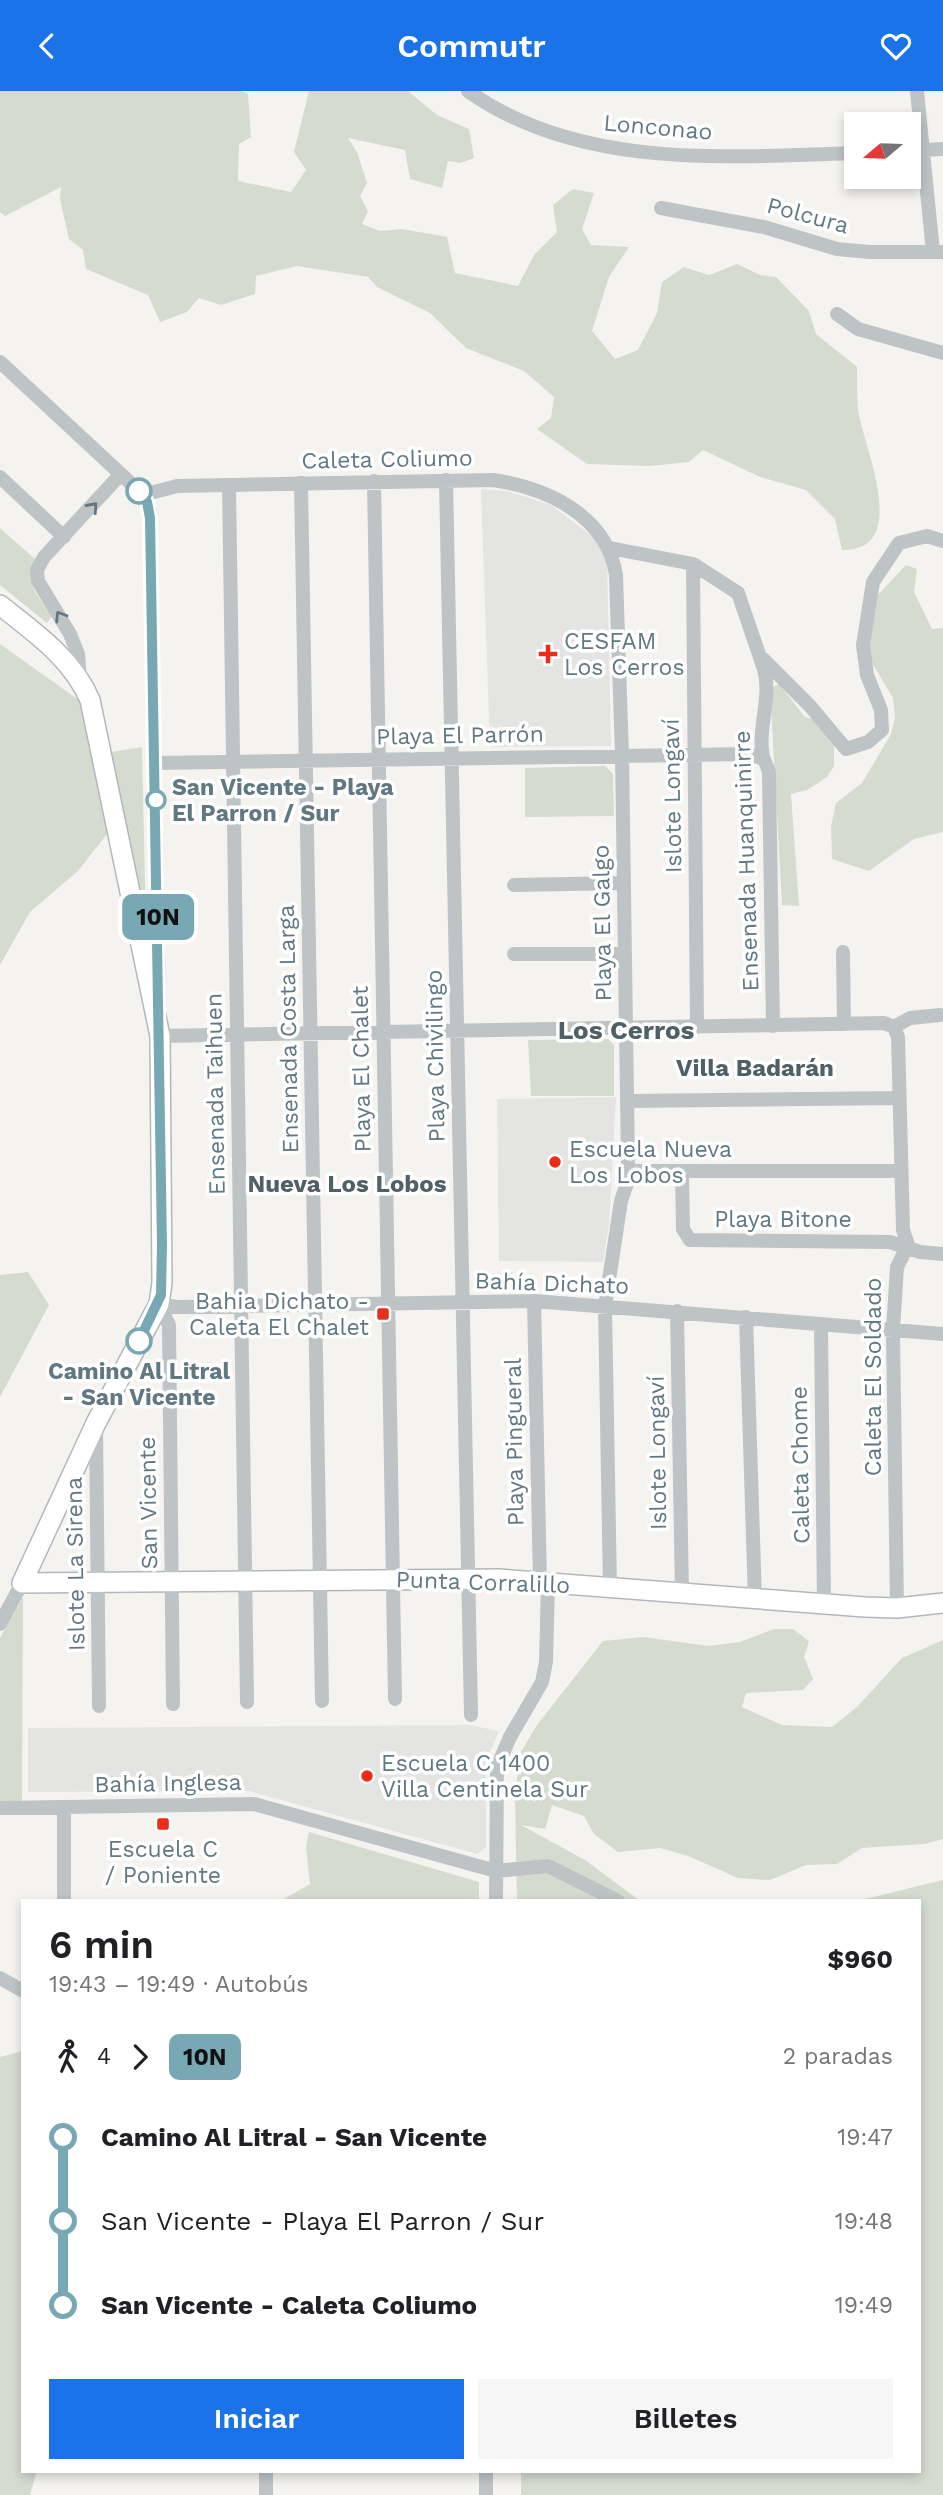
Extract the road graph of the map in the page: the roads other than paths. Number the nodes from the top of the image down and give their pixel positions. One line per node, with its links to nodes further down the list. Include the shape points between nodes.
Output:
1 (468, 91): 6 (street, Lonconao, via 535,128 592,144 702,155)
2 (917, 91): 3 (street)
3 (917, 112)
4 (943, 149): 5 (street)
5 (921, 151)
6 (844, 153)
7 (921, 174): 9 (street)
8 (662, 208): 9 (street, Polcura, via 733,219 837,249)
9 (938, 252)
10 (837, 314): 11 (street, via 858,329)
11 (943, 353)
12 (0, 362): 13 (street)
13 (120, 475): 19 (street); 20 (street, one-way to 13)
14 (0, 477): 20 (street)
15 (446, 480): 16 (street, Caleta Coliumo); 22 (street, Caleta Coliumo, via 494,479 536,491 582,515); 29 (street, Playa Chivilingo)
16 (374, 481): 17 (street, Caleta Coliumo); 30 (street, Playa El Chalet)
17 (301, 483): 18 (street, Caleta Coliumo); 32 (street, Ensenada Costa Larga)
18 (229, 485): 19 (street, Caleta Coliumo, via 168,487); 33 (street, Ensenada Taihuen)
19 (143, 495): 34 (street, via 150,518)
20 (64, 537): 26 (street, one-way to 20, via 74,643 37,576 41,561)
21 (943, 541): 25 (street, via 927,536 899,543 873,582 863,645 867,675 881,709 882,730 868,742 846,749)
22 (610, 548): 23 (street); 28 (street, Playa El Galgo, via 616,575)
23 (693, 564): 25 (street, Ensenada Huanquinirre, via 738,593); 27 (street, Islote Longaví)
24 (0, 605): 26 (street, via 59,653)
25 (760, 656): 31 (street, Ensenada Huanquinirre, via 768,682)
26 (80, 680): 50 (street, via 96,724)
27 (695, 754): 28 (street, Playa El Parrón); 31 (street, Playa El Parrón, via 750,754); 43 (street, Islote Longaví)
28 (622, 755): 29 (street, Playa El Parrón); 35 (street, Playa El Galgo)
29 (452, 758): 30 (street, Playa El Parrón); 46 (street, Playa Chivilingo)
30 (379, 759): 32 (street, Playa El Parrón); 47 (street, Playa El Chalet)
31 (763, 759): 42 (street, Ensenada Huanquinirre, via 769,773)
32 (306, 760): 33 (street, Playa El Parrón); 48 (street, Ensenada Costa Larga)
33 (233, 762): 34 (street, Playa El Parrón); 49 (street, Ensenada Taihuen)
34 (155, 763): 50 (street)
35 (624, 883): 36 (street); 39 (street, Playa El Galgo)
36 (513, 885)
37 (843, 952): 41 (street)
38 (514, 954): 39 (street)
39 (625, 954): 45 (street, Playa El Galgo)
40 (940, 1015): 44 (street, via 910,1018)
41 (844, 1024): 42 (street); 44 (street)
42 (773, 1026): 43 (street)
43 (697, 1027): 45 (street)
44 (894, 1027): 51 (street, Caleta El Soldado)
45 (626, 1028): 46 (street); 52 (street, Playa El Galgo)
46 (457, 1031): 47 (street); 59 (street, Playa Chivilingo)
47 (383, 1032): 48 (street); 61 (street, Playa El Chalet)
48 (311, 1033): 49 (street); 62 (street, Ensenada Costa Larga)
49 (237, 1035): 50 (street); 63 (street, Ensenada Taihuen)
50 (160, 1036): 60 (street)
51 (900, 1098): 52 (street); 54 (street, Caleta El Soldado)
52 (627, 1101): 53 (street, Playa El Galgo)
53 (631, 1171): 55 (street); 64 (street, Playa El Galgo, via 621,1201)
54 (901, 1171): 55 (street); 56 (street, Caleta El Soldado, via 903,1230)
55 (682, 1173): 56 (street, Playa Bitone, via 683,1229 690,1240)
56 (908, 1245): 57 (street, Playa Bitone, via 916,1251); 68 (street, Caleta El Soldado, via 897,1267)
57 (943, 1254)
58 (534, 1301): 59 (street, Bahía Dichato); 64 (street, Bahía Dichato); 77 (street, Playa Pingueral)
59 (463, 1302): 61 (street, Bahía Dichato); 72 (street, Playa Chivilingo)
60 (159, 1304): 63 (street, Bahía Dichato); 70 (street); 76 (street, San Vicente, via 169,1325)
61 (388, 1304): 62 (street, Bahía Dichato); 71 (street, Playa El Chalet)
62 (315, 1305): 63 (street, Bahía Dichato); 74 (street, Ensenada Costa Larga)
63 (241, 1306): 73 (street, Ensenada Taihuen)
64 (605, 1306): 65 (street, Bahía Dichato); 79 (street, Playa El Galgo)
65 (677, 1311): 66 (street, Bahía Dichato); 80 (street, Islote Longaví)
66 (746, 1317): 67 (street, Bahía Dichato); 81 (street)
67 (821, 1324): 68 (street, Bahía Dichato); 83 (street, Caleta Chome)
68 (893, 1330): 69 (street, Bahía Dichato); 84 (street, Caleta El Soldado)
69 (943, 1334)
70 (96, 1423): 75 (street, Islote La Sirena); 78 (street)
71 (393, 1579): 72 (street, Punta Corralillo); 74 (street, Punta Corralillo); 86 (street, Playa El Chalet)
72 (468, 1579): 77 (street, Punta Corralillo); 91 (street, Playa Chivilingo)
73 (245, 1580): 74 (street, Punta Corralillo); 76 (street, Punta Corralillo); 88 (street, Ensenada Taihuen)
74 (320, 1580): 87 (street, Ensenada Costa Larga)
75 (99, 1581): 76 (street, Punta Corralillo); 78 (street, Punta Corralillo); 90 (street, Islote La Sirena)
76 (172, 1581): 89 (street, San Vicente)
77 (544, 1582): 79 (street, Punta Corralillo); 94 (street, Playa Pingueral, via 546,1662 542,1682 497,1767)
78 (22, 1583): 85 (street)
79 (610, 1588): 80 (street, Punta Corralillo)
80 (682, 1594): 81 (street, Punta Corralillo)
81 (755, 1599): 83 (street, Punta Corralillo)
82 (943, 1603): 84 (street, Punta Corralillo)
83 (824, 1605): 84 (street, Punta Corralillo)
84 (897, 1608)
85 (0, 1624)
86 (395, 1699)
87 (322, 1700)
88 (247, 1702)
89 (173, 1704)
90 (99, 1706)
91 (471, 1715)
92 (64, 1807): 93 (street, Bahía Inglesa); 94 (street, Bahía Inglesa, via 254,1804); 95 (street)
93 (0, 1808)
94 (496, 1871): 96 (street, Playa Pingueral); 97 (street, via 548,1866)
95 (64, 1899)
96 (496, 1899)
97 (614, 1899)
98 (0, 1979): 99 (street)
99 (21, 1990)
100 (266, 2473): 102 (street)
101 (486, 2473): 103 (street)
102 (266, 2495)
103 (486, 2495)

